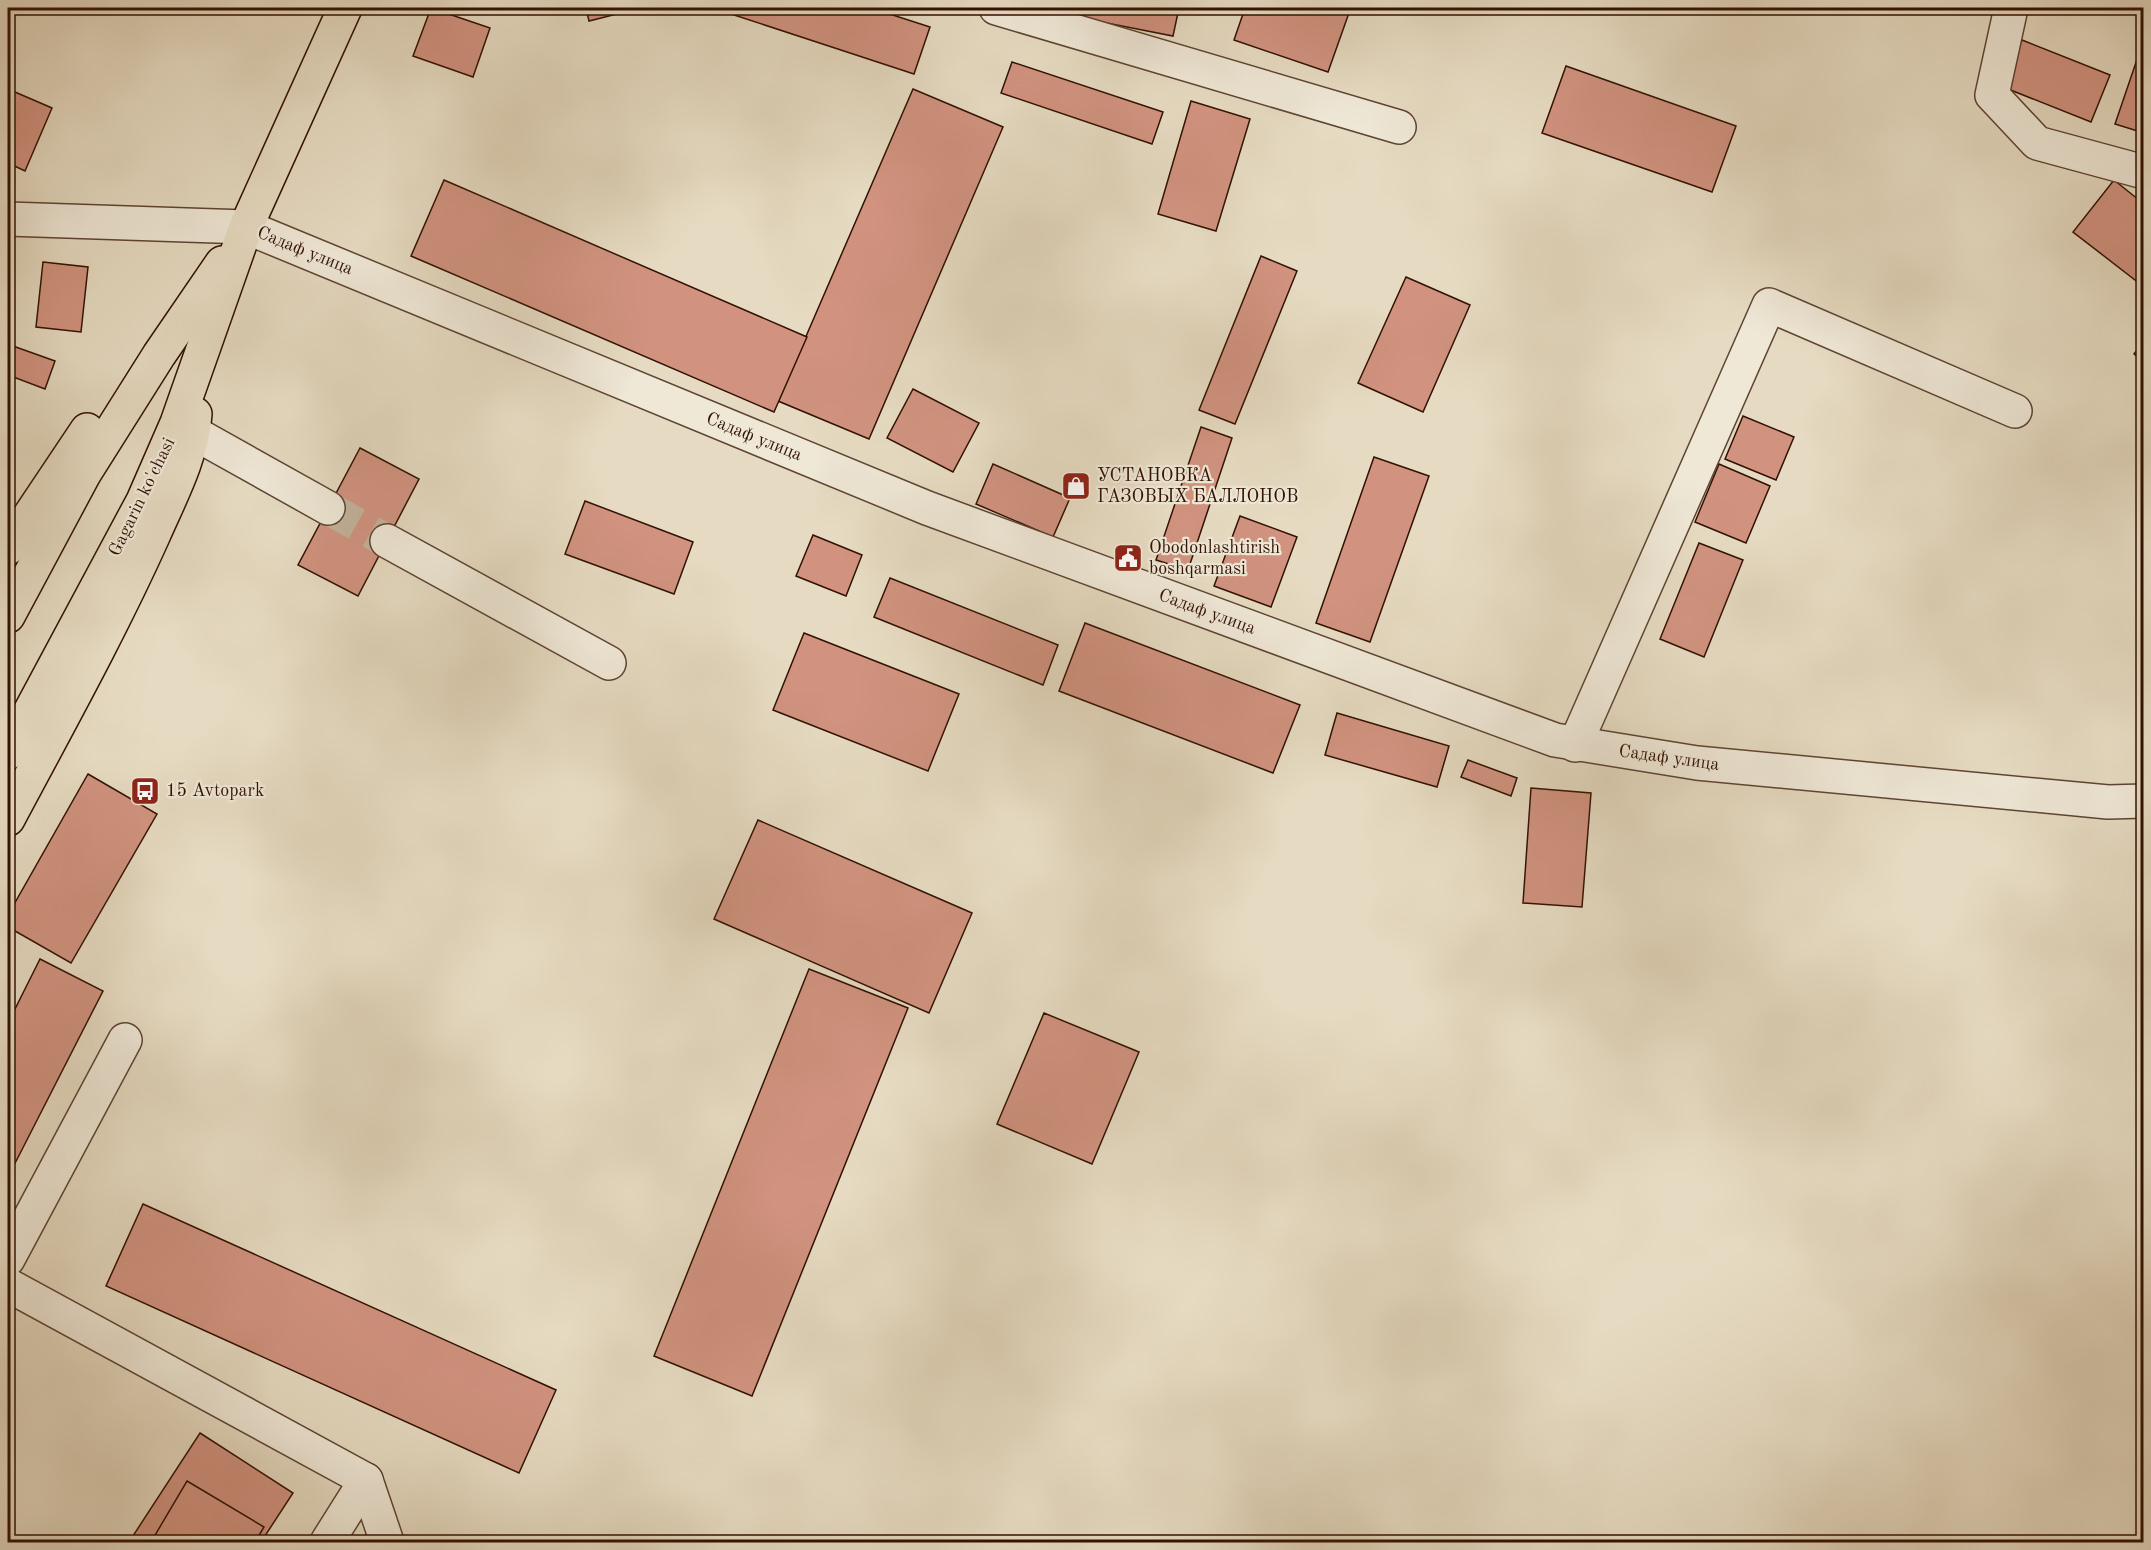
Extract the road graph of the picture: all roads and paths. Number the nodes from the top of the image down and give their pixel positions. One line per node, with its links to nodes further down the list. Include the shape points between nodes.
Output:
1 (345, 8): 7 (main road, Gagarin ko'chasi)
2 (996, 8): 4 (street)
3 (2011, 8): 5 (street, via 1992,95 2037,143)
4 (1399, 127)
5 (2144, 172)
6 (8, 219): 7 (street)
7 (246, 227): 8 (main road, Gagarin ko'chasi); 9 (main road, Gagarin ko'chasi); 17 (street, Садаф улица, via 927,508)
8 (159, 355): 14 (main road, via 98,412); 15 (main road, Gagarin ko'chasi, via 84,474)
9 (199, 363): 11 (main road); 18 (main road, Gagarin ko'chasi, via 143,501)
10 (2016, 411): 17 (street, via 1768,305)
11 (194, 433): 12 (street); 20 (main road, via 185,464 122,606)
12 (328, 508)
13 (387, 541): 16 (street)
14 (8, 548)
15 (8, 616)
16 (609, 663)
17 (1575, 745): 19 (street, Садаф улица, via 1709,764 2108,802)
18 (8, 753)
19 (2144, 801)
20 (8, 819)
21 (125, 1040): 22 (street)
22 (8, 1259)
23 (8, 1285): 24 (street)
24 (366, 1480): 25 (street); 26 (street)
25 (327, 1542)
26 (387, 1542)

